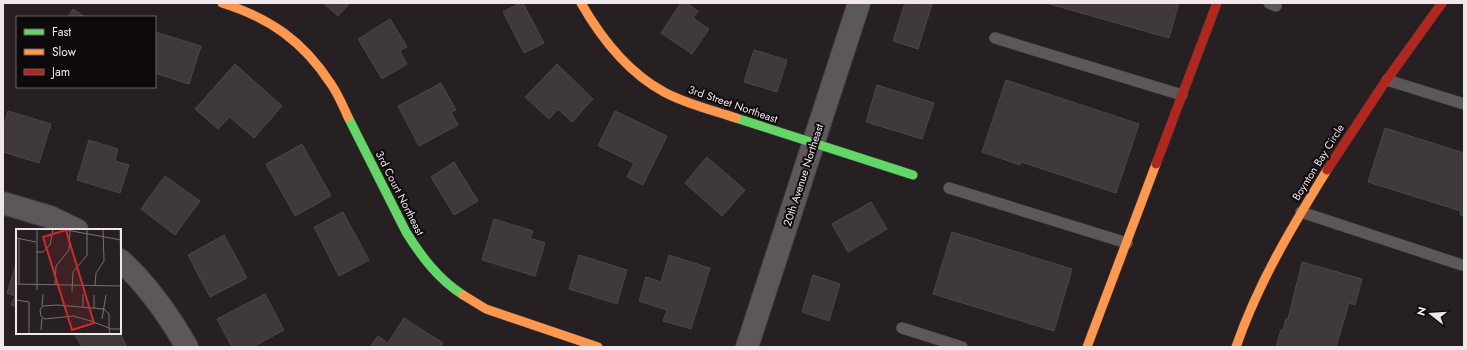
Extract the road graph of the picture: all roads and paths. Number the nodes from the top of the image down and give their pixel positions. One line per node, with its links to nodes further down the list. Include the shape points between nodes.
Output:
1 (222, 3): 21 (street, 3rd Court Northeast, via 250,12 282,29 318,64 332,85 406,232 419,254 443,281 486,309)
2 (581, 3): 10 (street, 3rd Street Northeast, via 612,51 634,72 660,89 687,102)
3 (859, 3): 10 (street, 20th Avenue Northeast)
4 (1217, 3): 8 (street)
5 (1442, 3): 7 (street, Boynton Bay Circle)
6 (995, 38): 8 (lane)
7 (1387, 80): 9 (lane); 14 (street, Boynton Bay Circle)
8 (1182, 95): 16 (street)
9 (1464, 104)
10 (813, 144): 11 (street, 3rd Street Northeast); 22 (street, 20th Avenue Northeast)
11 (913, 175)
12 (949, 188): 16 (lane)
13 (3, 203): 15 (street, via 50,217)
14 (1301, 212): 18 (lane); 25 (street, Boynton Bay Circle, via 1264,275)
15 (75, 229)
16 (1126, 243): 24 (street)
17 (121, 261): 20 (street, via 148,288 171,319)
18 (1462, 264)
19 (902, 328): 23 (lane)
20 (187, 347)
21 (598, 347)
22 (747, 347)
23 (962, 347)
24 (1087, 347)
25 (1236, 347)

